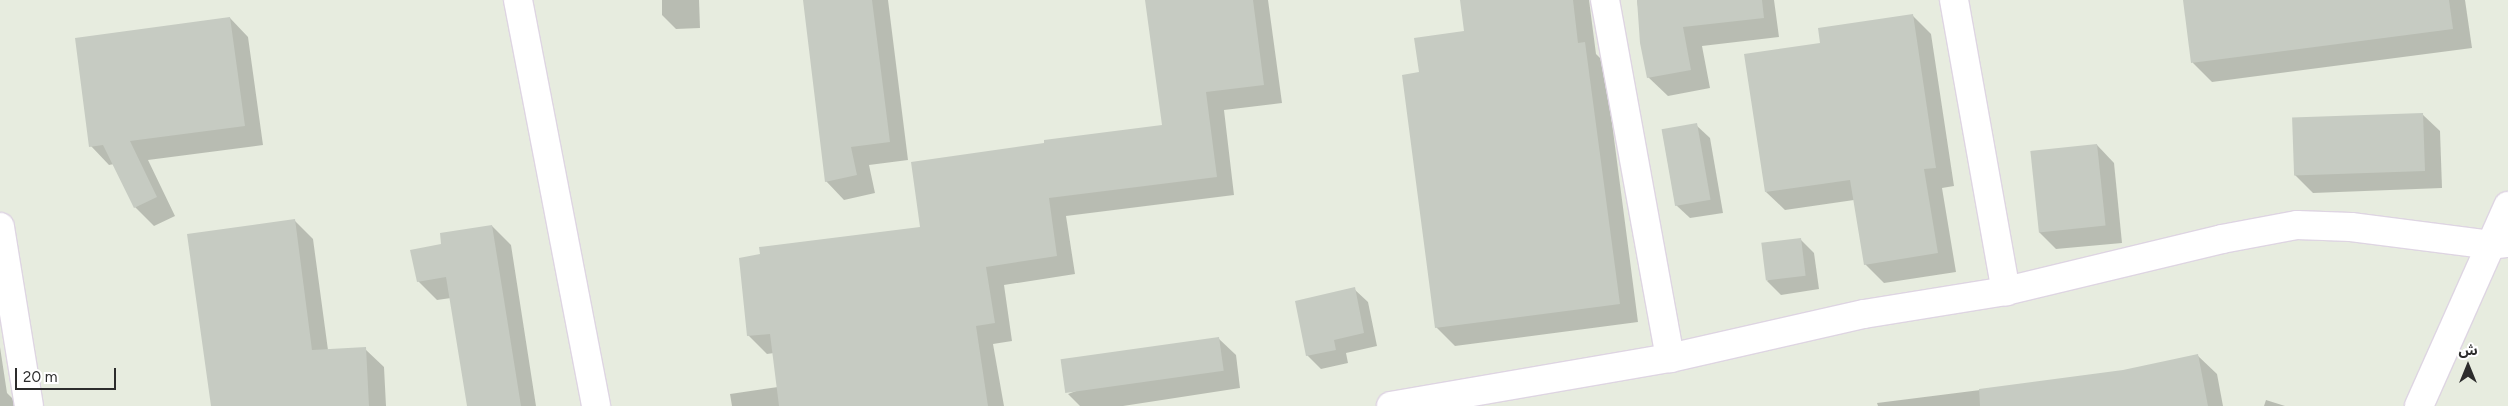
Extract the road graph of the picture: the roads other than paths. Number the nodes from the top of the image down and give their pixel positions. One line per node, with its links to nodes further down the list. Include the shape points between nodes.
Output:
1 (518, 0): 10 (street)
2 (1605, 0): 8 (street)
3 (1954, 0): 7 (street)
4 (2508, 206): 6 (street)
5 (0, 227): 9 (street)
6 (2500, 244): 7 (street, via 2351,227 2297,225 2222,239); 12 (street)
7 (2006, 291): 8 (street, via 1864,314)
8 (1670, 358): 11 (street)
9 (29, 406)
10 (596, 406)
11 (1391, 406)
12 (2419, 406)

